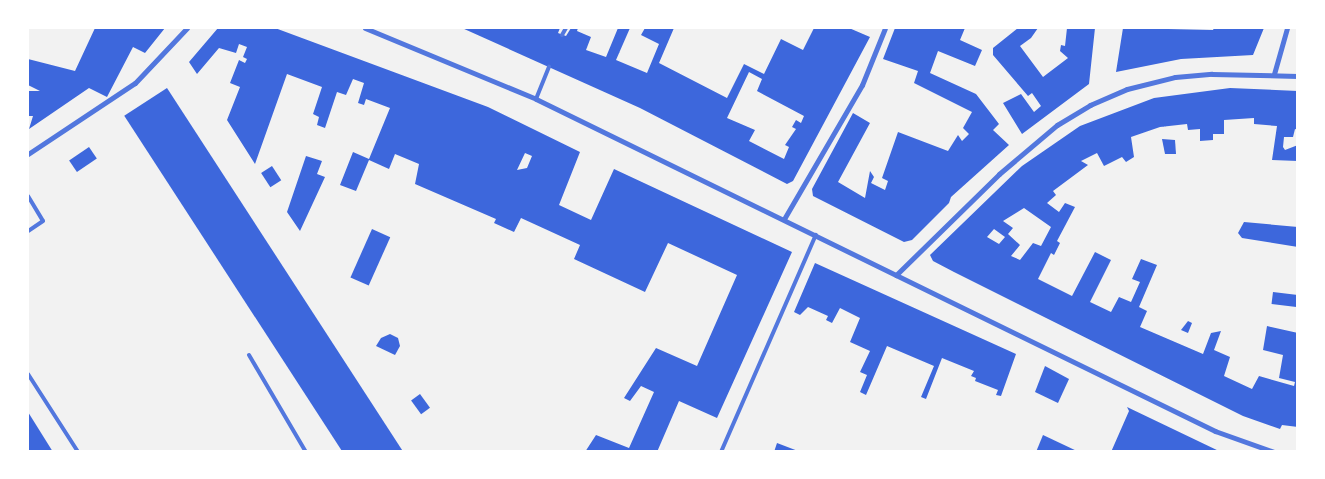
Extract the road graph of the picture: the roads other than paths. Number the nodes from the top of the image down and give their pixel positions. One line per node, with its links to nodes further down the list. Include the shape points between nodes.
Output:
1 (186, 28): 11 (street, via 135,84)
2 (365, 28): 10 (street)
3 (566, 28): 6 (lane)
4 (885, 28): 13 (street, via 862,85)
5 (1287, 28): 8 (street)
6 (562, 35)
7 (549, 67): 10 (lane)
8 (1274, 74): 9 (street); 16 (street, via 1175,76 1127,89 1090,105 1057,125 999,174)
9 (1298, 76)
10 (536, 99): 13 (street)
11 (28, 154)
12 (28, 196): 14 (lane, via 43,221)
13 (784, 219): 15 (street)
14 (28, 231)
15 (816, 235): 16 (street); 21 (lane)
16 (896, 275): 22 (street, via 1216,431)
17 (249, 355): 20 (lane)
18 (28, 374): 19 (lane)
19 (78, 452)
20 (306, 452)
21 (721, 452)
22 (1274, 452)

